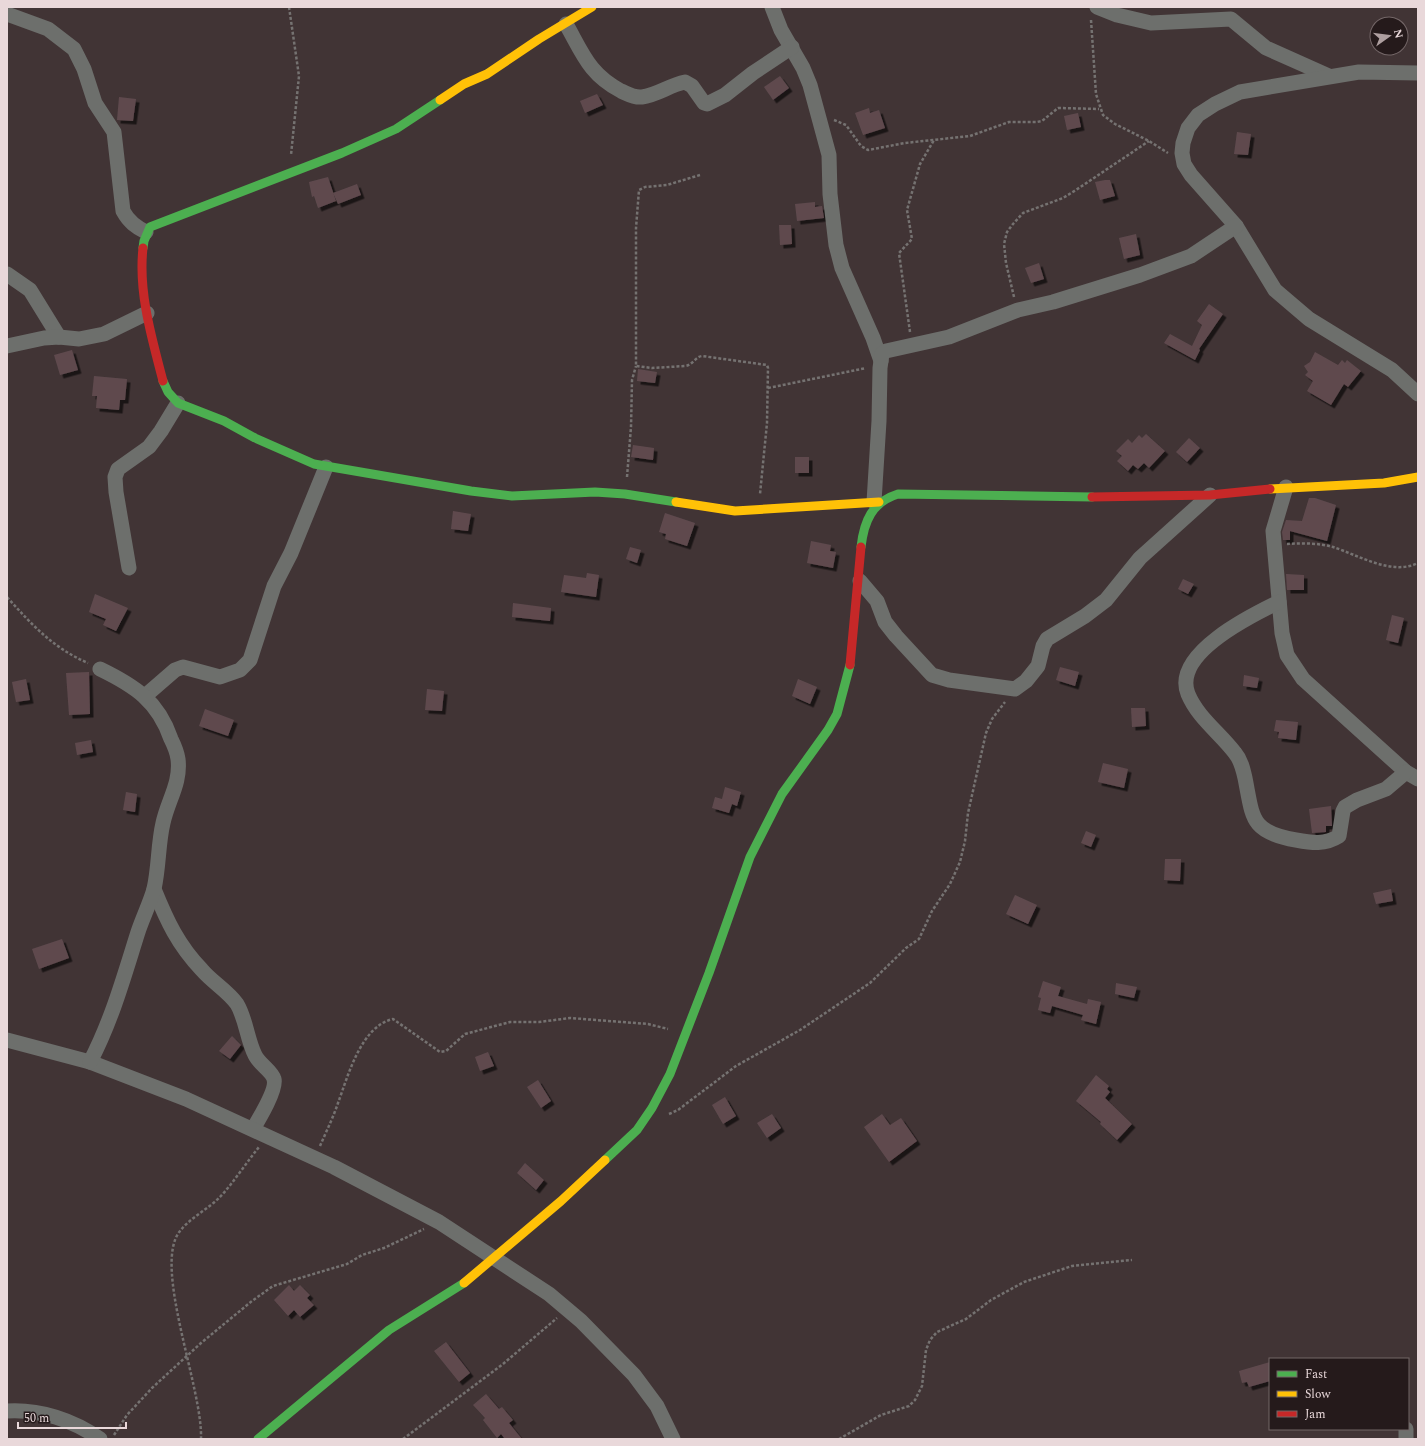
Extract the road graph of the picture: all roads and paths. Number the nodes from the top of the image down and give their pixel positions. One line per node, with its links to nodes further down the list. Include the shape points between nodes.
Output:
1 (289, 7): 15 (path, via 299,76 296,121)
2 (592, 7): 6 (street)
3 (772, 7): 7 (street, via 781,30)
4 (1094, 11): 9 (street, via 1150,23 1231,19 1266,48); 10 (path, via 1096,94)
5 (7, 14): 18 (street, via 48,29 74,49 84,69 95,103 114,132 123,211 135,226)
6 (566, 24): 7 (street, via 596,74 617,89 639,98 685,82 692,86 704,104 707,104 725,95); 15 (street, via 487,74 464,84 396,129)
7 (792, 47): 11 (street, via 810,85)
8 (1418, 73): 9 (street, via 1359,72)
9 (1329, 76): 14 (street, via 1240,92 1215,104 1198,115 1188,128 1183,143)
10 (1100, 109): 12 (path, via 1058,108 1042,121 1009,122 970,136); 13 (path, via 1103,115 1115,124)
11 (820, 118): 12 (path, via 839,121 846,125 861,146 868,150); 25 (street, via 829,155 830,194 836,245 842,268)
12 (935, 140): 24 (path, via 920,164 907,210 912,239 899,253)
13 (1149, 141): 14 (path); 20 (path, via 1070,194 1023,213 1013,224 1007,232 1004,244)
14 (1184, 164): 17 (street)
15 (288, 173): 18 (street, via 157,223)
16 (700, 175): 26 (path, via 639,190 636,228)
17 (1236, 226): 20 (street, via 1202,249 1172,264 1101,288); 28 (street, via 1275,290 1290,304 1309,319 1392,370)
18 (146, 232): 21 (street, via 143,279)
19 (7, 274): 22 (street, via 30,290)
20 (1018, 310): 24 (street, via 949,337)
21 (147, 313): 22 (street, via 104,334 79,338); 29 (street, via 163,383)
22 (59, 336): 23 (street)
23 (7, 346)
24 (912, 346): 25 (street, via 886,351 882,354)
25 (881, 361): 27 (path, via 871,368); 35 (street)
26 (636, 366): 27 (path, via 689,366 696,358 702,356 764,364 768,368); 33 (path, via 632,380)
27 (768, 388): 36 (path, via 763,474)
28 (1418, 394)
29 (178, 403): 30 (street, via 288,453); 39 (street, via 149,447 116,473 116,492)
30 (326, 467): 33 (street, via 496,495 532,496 595,492); 45 (street, via 291,553 274,586 250,660 240,670 220,677 183,667)
31 (1418, 477): 32 (street, via 1384,483)
32 (1286, 487): 34 (street); 37 (street, via 1274,522)
33 (625, 494): 36 (street, via 713,508)
34 (1210, 495): 35 (street, via 898,494); 44 (street, via 1148,550 1106,600 1047,639 1038,666 1026,681)
35 (876, 502): 36 (street); 40 (street, via 867,521 862,541)
36 (757, 511)
37 (1275, 545): 38 (path, via 1304,543 1332,547 1392,567 1410,567); 42 (street)
38 (1418, 563)
39 (129, 568)
40 (860, 581): 44 (street, via 877,601 886,622 896,636 932,675 949,680); 48 (street, via 850,669 837,714 782,794 750,857)
41 (7, 598): 43 (path, via 52,644)
42 (1279, 602): 46 (street, via 1286,647 1294,667 1303,679); 46 (street, via 1216,639 1192,663 1186,680 1188,693 1195,706 1209,726 1236,753 1242,766 1251,811 1258,825 1269,833 1290,839 1311,843 1332,840 1339,836 1345,807)
43 (100, 669): 45 (street)
44 (1015, 689): 51 (path, via 998,710 986,733 960,862 919,940 906,948 866,986 800,1030 736,1066 678,1110)
45 (145, 696): 47 (street, via 164,720 178,757 175,791 161,830)
46 (1412, 775)
47 (154, 889): 50 (street, via 108,1025); 52 (street, via 169,927 182,948 237,1004 252,1050 274,1077 271,1093)
48 (686, 1036): 54 (path, via 648,1024 570,1018 510,1022 465,1034 446,1051 440,1052 393,1019 384,1021 362,1045); 56 (street, via 670,1074 637,1130)
49 (7, 1040): 50 (street)
50 (90, 1062): 52 (street, via 186,1099)
51 (664, 1117)
52 (253, 1129): 53 (street)
53 (268, 1136): 54 (street); 59 (path, via 220,1197 180,1230 173,1245 170,1256 173,1294)
54 (314, 1159): 55 (street)
55 (439, 1222): 56 (street); 59 (path, via 347,1264 278,1284 252,1301)
56 (495, 1258): 58 (street, via 549,1294); 64 (street, via 459,1287 389,1330)
57 (1132, 1260): 67 (path, via 1072,1266 1024,1282 991,1300 966,1319 937,1332 926,1350 922,1386 915,1400 909,1406 881,1415)
58 (568, 1310): 65 (path, via 504,1364); 66 (street, via 609,1348 634,1376 657,1406)
59 (187, 1355): 62 (path, via 127,1415); 63 (path, via 199,1408)
60 (7, 1411): 61 (street, via 45,1414 70,1421)
61 (100, 1439)
62 (112, 1439)
63 (201, 1439)
64 (258, 1439)
65 (403, 1439)
66 (673, 1439)
67 (838, 1439)

